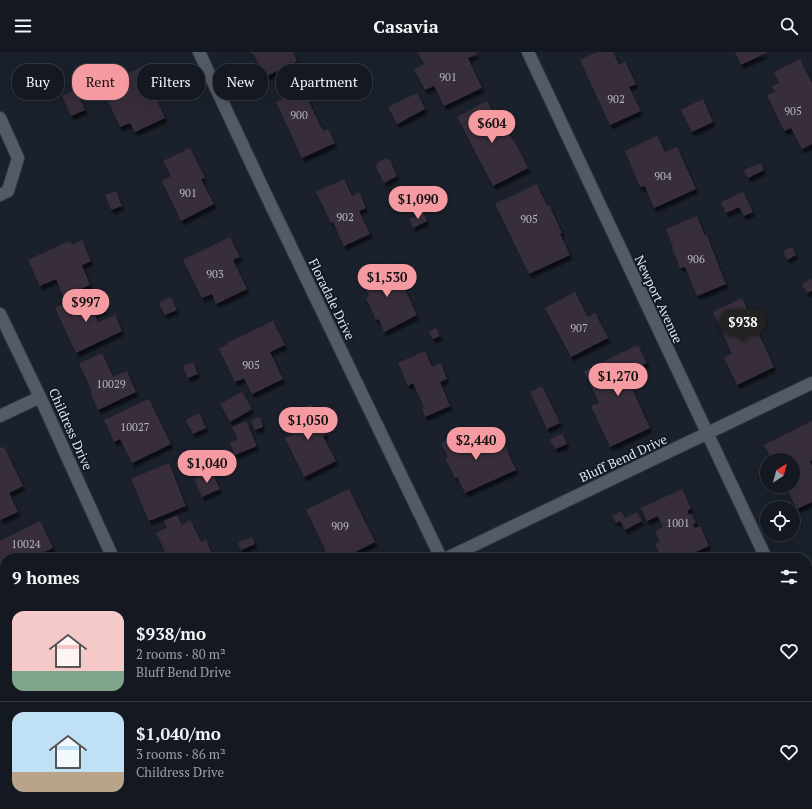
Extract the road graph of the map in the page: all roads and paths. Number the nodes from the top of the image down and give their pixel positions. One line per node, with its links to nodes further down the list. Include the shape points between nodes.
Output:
1 (199, 52): 11 (street, Floradale Drive)
2 (528, 52): 9 (street, Newport Avenue)
3 (0, 118): 4 (street, via 18,158 8,191)
4 (0, 195)
5 (0, 314): 7 (street, Childress Drive)
6 (812, 383): 9 (street, Bluff Bend Drive)
7 (40, 396): 8 (street); 10 (street, Childress Drive)
8 (0, 416)
9 (707, 434): 12 (street, Bluff Bend Drive); 13 (street, Newport Avenue)
10 (112, 553)
11 (439, 553)
12 (457, 553)
13 (764, 553)

